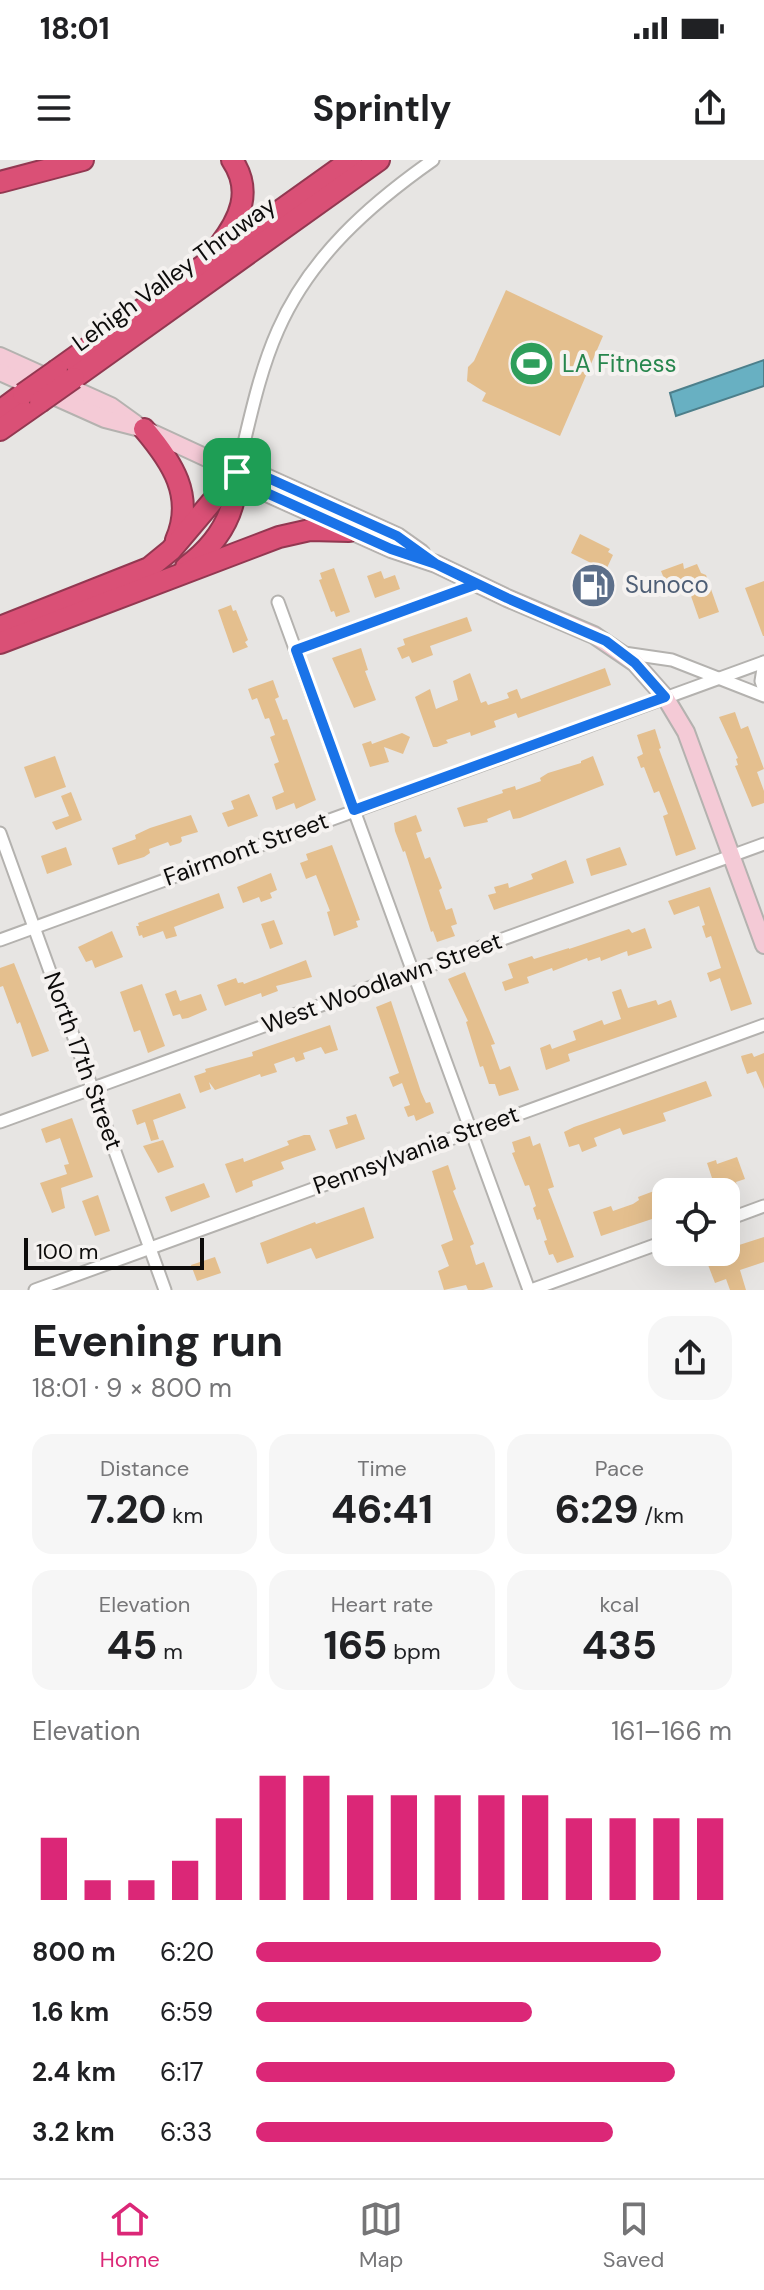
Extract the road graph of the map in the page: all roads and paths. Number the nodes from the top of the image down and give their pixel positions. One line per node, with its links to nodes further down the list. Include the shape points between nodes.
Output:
1 (35, 160): 7 (highway)
2 (83, 160): 8 (highway)
3 (232, 160): 9 (highway, via 242,179 242,210)
4 (351, 160): 9 (highway, Lehigh Valley Thruway)
5 (379, 160): 12 (highway, Lehigh Valley Thruway)
6 (433, 160): 17 (street, via 361,215 300,289 269,352)
7 (0, 169)
8 (0, 182)
9 (204, 265): 12 (highway, Lehigh Valley Thruway)
10 (0, 356): 15 (main road, via 111,406)
11 (0, 372): 15 (main road, via 105,419)
12 (66, 374): 13 (highway, Lehigh Valley Thruway, bridge)
13 (32, 398): 14 (highway, Lehigh Valley Thruway); 16 (highway, Lehigh Valley Thruway)
14 (0, 411)
15 (144, 429): 17 (main road); 19 (highway, via 171,463 182,492 181,525)
16 (0, 430)
17 (237, 472): 18 (main road, via 251,486); 19 (highway); 20 (main road, via 257,473 397,536); 21 (highway, via 234,504 219,534)
18 (349, 531): 20 (main road); 21 (highway, via 299,531)
19 (171, 550): 24 (highway, via 139,574)
20 (436, 564): 22 (main road)
21 (166, 580): 25 (highway)
22 (477, 584): 26 (street); 27 (main road, via 594,635)
23 (278, 602): 26 (street)
24 (0, 627)
25 (0, 643)
26 (296, 650): 32 (street)
27 (622, 653): 29 (street, via 672,660); 31 (main road)
28 (764, 662): 29 (street, Fairmont Street); 30 (street)
29 (717, 678): 30 (street); 31 (street, Fairmont Street)
30 (764, 693)
31 (665, 697): 32 (street, Fairmont Street); 35 (main road, via 693,749)
32 (354, 810): 36 (street, Fairmont Street); 39 (street)
33 (0, 833): 36 (street, North 17th Street)
34 (764, 844): 35 (street, West Woodlawn Street)
35 (732, 856): 38 (main road); 39 (street, West Woodlawn Street)
36 (34, 927): 37 (street, Fairmont Street); 41 (street, North 17th Street)
37 (0, 940)
38 (764, 945)
39 (413, 971): 41 (street, West Woodlawn Street); 43 (street)
40 (764, 1025): 43 (street, Pennsylvania Street)
41 (93, 1088): 42 (street, West Woodlawn Street); 47 (street, North 17th Street)
42 (0, 1122)
43 (470, 1132): 47 (street, Pennsylvania Street); 50 (street)
44 (764, 1206): 45 (street)
45 (740, 1215)
46 (652, 1246): 50 (street)
47 (149, 1247): 48 (street, Pennsylvania Street); 49 (street, North 17th Street)
48 (35, 1290)
49 (165, 1290)
50 (530, 1290)

